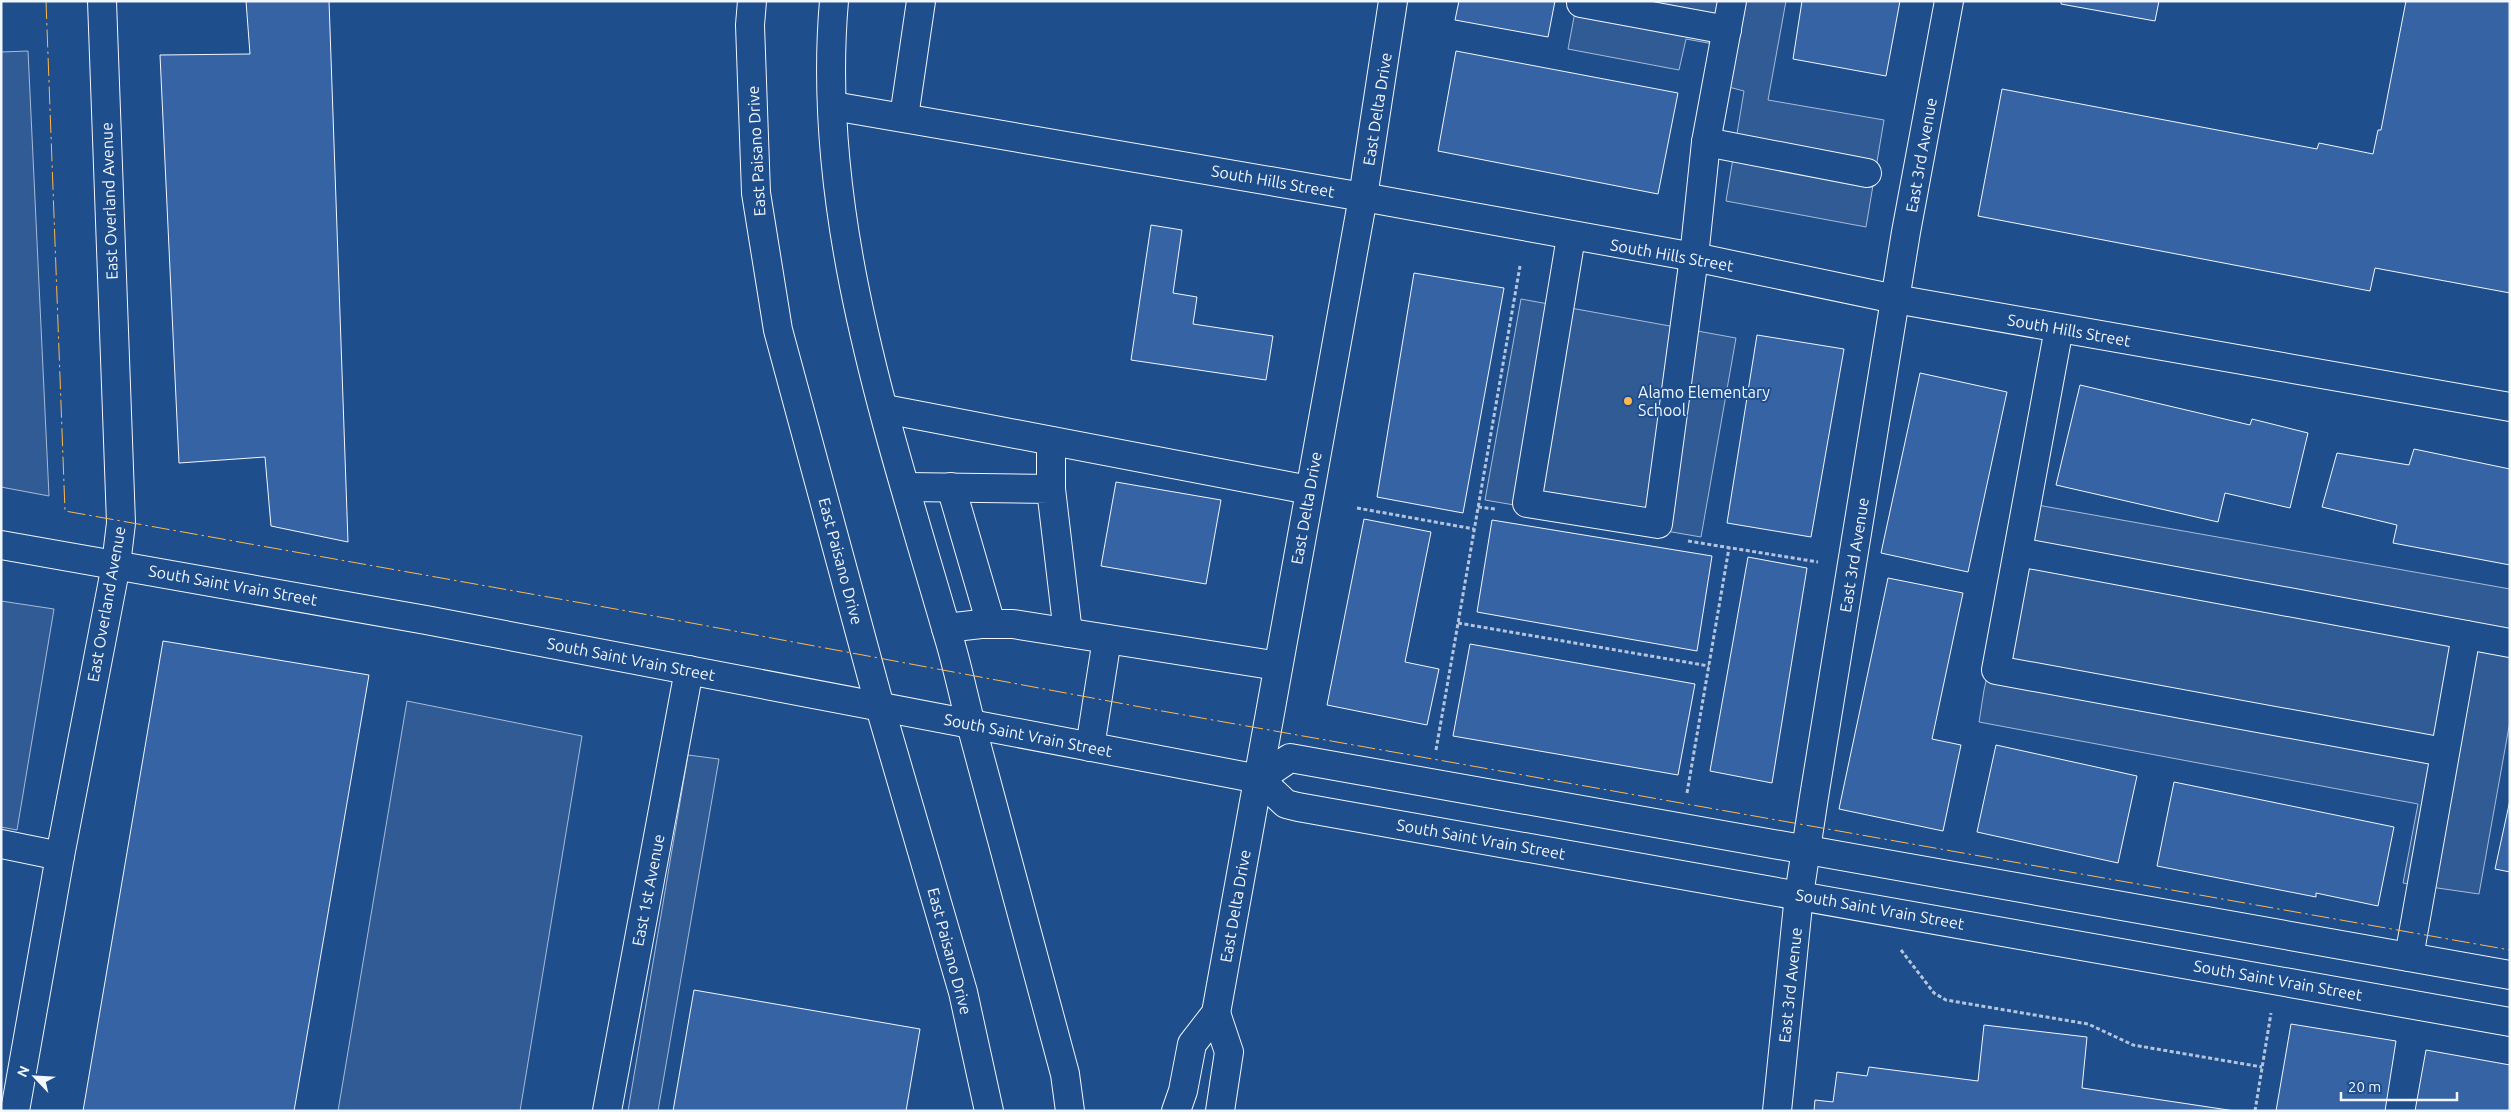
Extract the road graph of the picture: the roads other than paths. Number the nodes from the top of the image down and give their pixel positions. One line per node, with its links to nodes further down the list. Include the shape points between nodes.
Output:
1 (102, 1): 28 (street, East Overland Avenue, via 121,523)
2 (752, 1): 37 (street, East Paisano Drive, via 756,193 778,330)
3 (834, 1): 10 (street)
4 (921, 1): 11 (street)
5 (1393, 1): 14 (street, East Delta Drive)
6 (1732, 1): 9 (street)
7 (1949, 1): 17 (street, East 3rd Avenue)
8 (1580, 3): 9 (street)
9 (1727, 30): 12 (street)
10 (833, 106): 11 (street, South Hills Street); 20 (street, via 844,237 864,335)
11 (904, 117): 14 (street, South Hills Street)
12 (1706, 142): 13 (street); 16 (street)
13 (1867, 173)
14 (1363, 197): 15 (street, South Hills Street); 25 (street, East Delta Drive)
15 (1571, 236): 16 (street, South Hills Street); 16 (street, via 1528,503 1658,524)
16 (1694, 258): 17 (street, South Hills Street)
17 (1896, 299): 18 (street, South Hills Street); 43 (street, East 3rd Avenue)
18 (2059, 328): 19 (street, South Hills Street); 27 (street)
19 (2510, 407)
20 (885, 409): 21 (street); 22 (street)
21 (1051, 441): 24 (street); 25 (street)
22 (907, 487): 23 (street); 30 (street)
23 (951, 487): 24 (street); 29 (street)
24 (1051, 489): 31 (street)
25 (1309, 490): 35 (street, East Delta Drive)
26 (1, 545): 28 (street, South Saint Vrain Street)
27 (2018, 552): 32 (street); 40 (street, via 1996,670)
28 (116, 564): 36 (street, South Saint Vrain Street); 44 (street, East Overland Avenue)
29 (991, 624): 30 (street); 31 (street, via 1013,624)
30 (946, 628): 38 (street)
31 (1068, 633): 33 (street)
32 (2466, 635): 34 (street); 40 (street)
33 (1107, 639): 35 (street); 39 (street)
34 (2510, 643)
35 (1278, 666): 41 (street, East Delta Drive)
36 (689, 670): 37 (street, South Saint Vrain Street); 51 (street, East 1st Avenue)
37 (880, 707): 38 (street, South Saint Vrain Street); 52 (street, East Paisano Drive, via 963,992)
38 (971, 725): 39 (street, South Saint Vrain Street); 53 (street, via 1065,1074)
39 (1090, 747): 41 (street, South Saint Vrain Street)
40 (2444, 752): 46 (street)
41 (1259, 779): 43 (street, via 1290,758); 45 (street, South Saint Vrain Street, via 1286,804); 48 (street, East Delta Drive)
42 (1, 844): 44 (street)
43 (1806, 849): 45 (street, East 3rd Avenue); 46 (street)
44 (60, 856): 50 (street, East Overland Avenue)
45 (1800, 895): 49 (street, South Saint Vrain Street); 56 (street, East 3rd Avenue)
46 (2408, 957): 47 (street)
47 (2510, 975)
48 (1216, 1013): 54 (street, East Delta Drive, via 1192,1044); 55 (street, East Delta Drive, via 1229,1052)
49 (2510, 1022)
50 (15, 1111)
51 (607, 1111)
52 (989, 1111)
53 (1070, 1111)
54 (1176, 1111)
55 (1220, 1111)
56 (1777, 1111)

